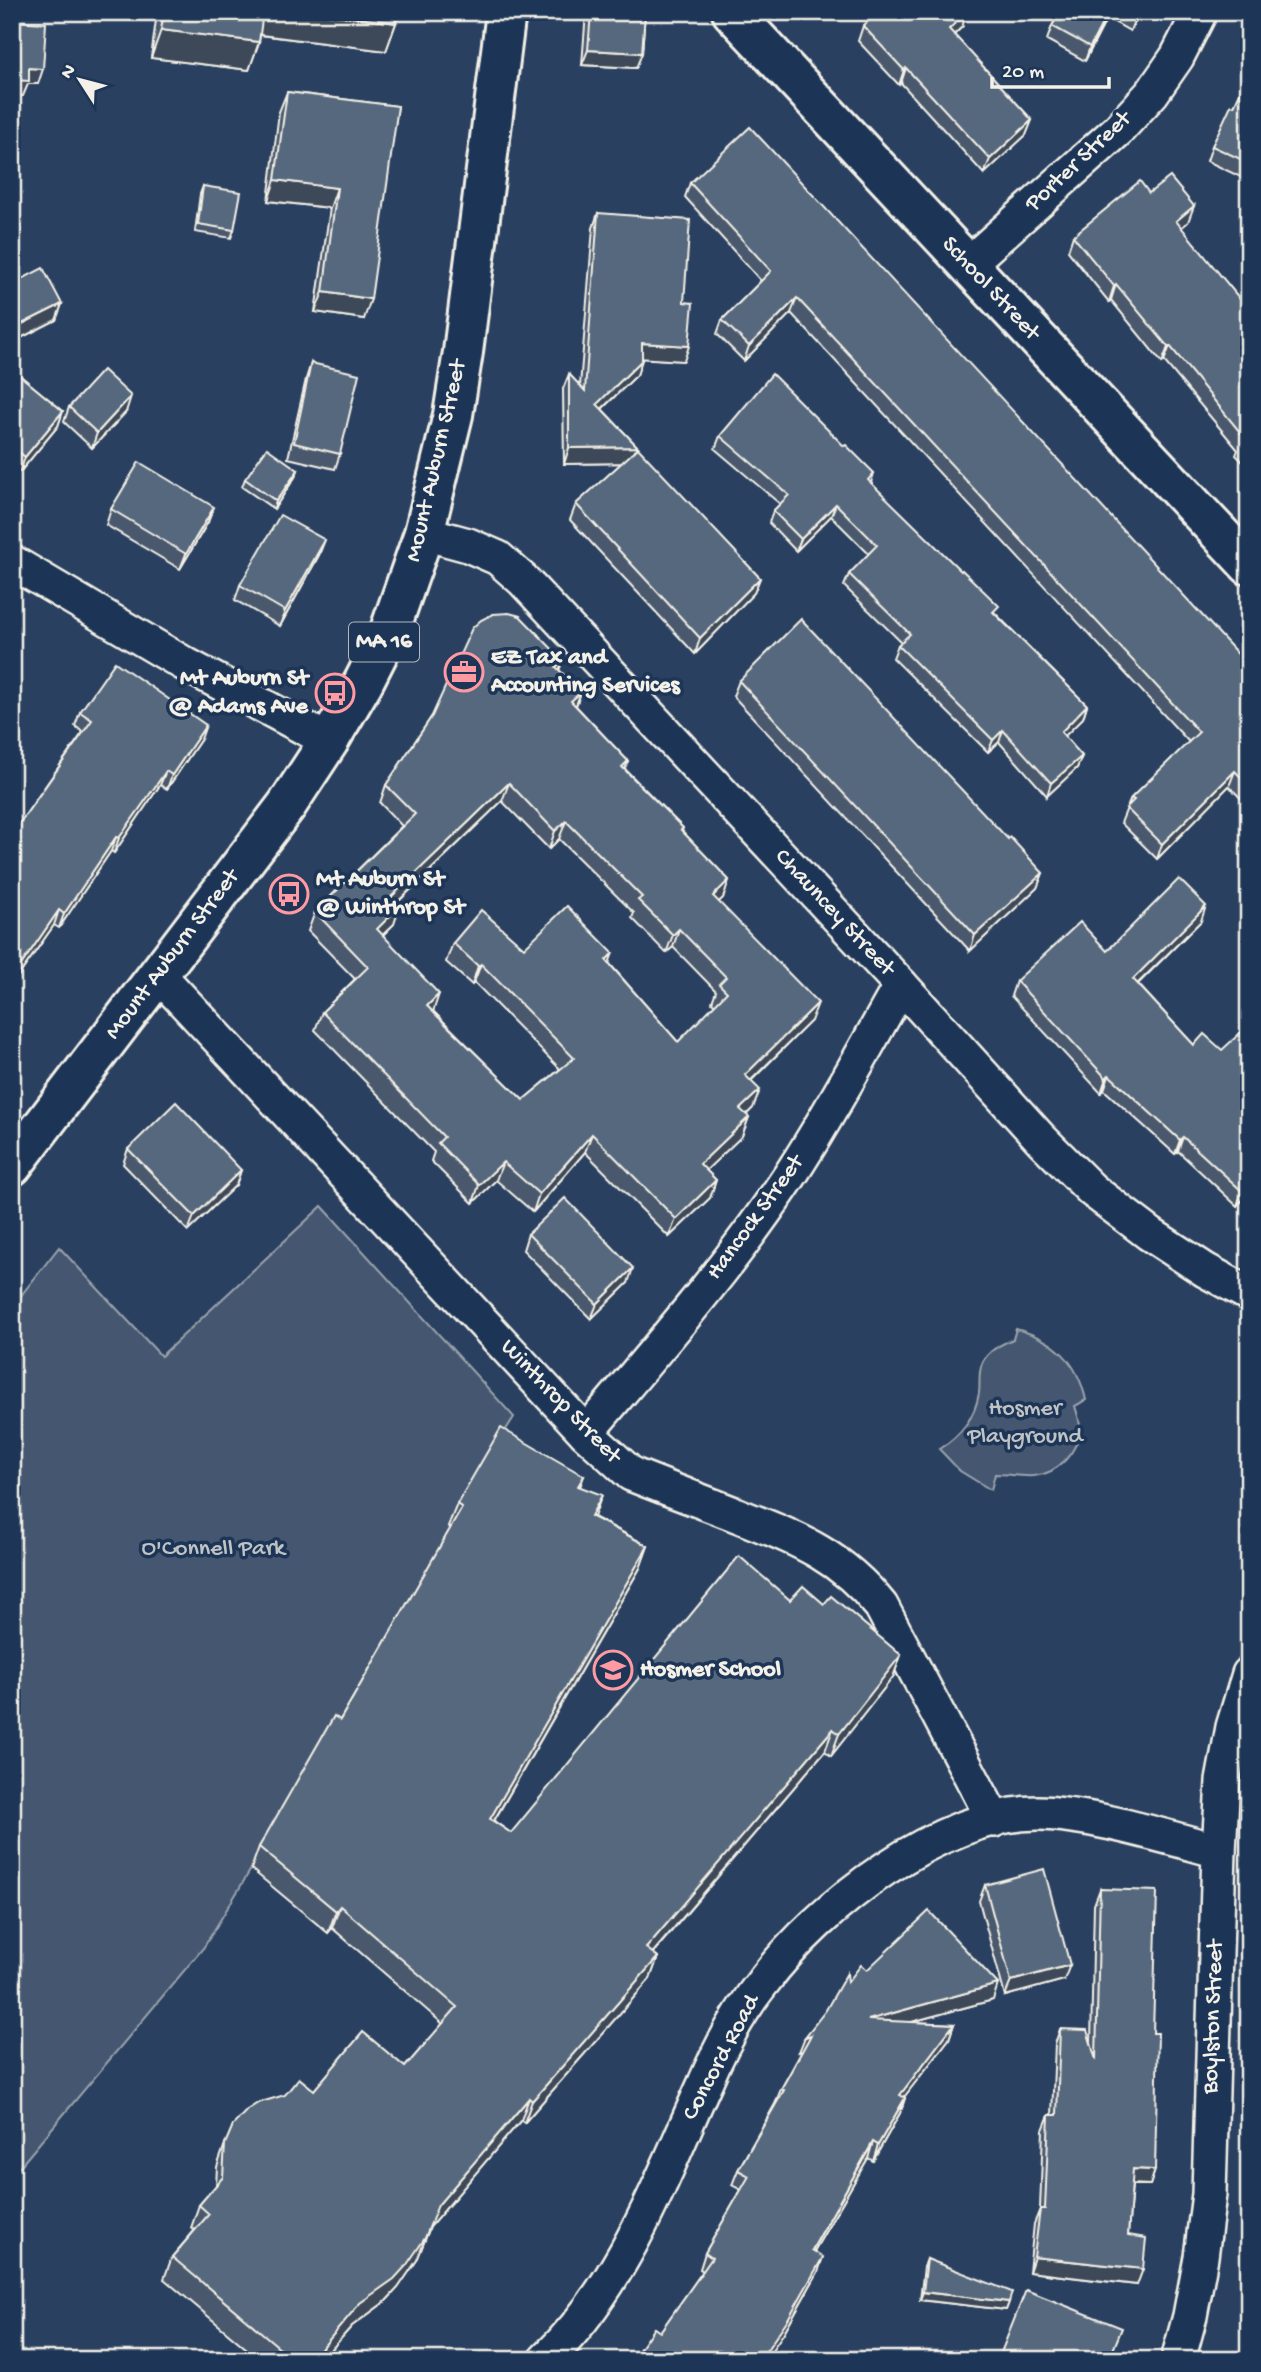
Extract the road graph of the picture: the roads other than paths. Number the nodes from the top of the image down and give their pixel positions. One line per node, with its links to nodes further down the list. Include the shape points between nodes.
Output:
1 (506, 12): 5 (main road, Mount Auburn Street / MA 16, via 463,352)
2 (732, 12): 4 (main road, School Street)
3 (1200, 12): 4 (street, Porter Street, via 1177,57 1126,122)
4 (967, 265): 7 (main road, School Street)
5 (424, 533): 8 (main road, Mount Auburn Street / MA 16, via 390,630); 10 (street, Chauncey Street, via 498,558 523,580)
6 (12, 562): 8 (street, via 162,651)
7 (1249, 565)
8 (329, 741): 9 (main road, Mount Auburn Street / MA 16, via 287,805)
9 (158, 974): 11 (main road, Mount Auburn Street / MA 16); 13 (street, Winthrop Street)
10 (901, 985): 12 (street, Chauncey Street, via 1092,1190 1161,1241); 13 (street, Hancock Street, via 790,1174 705,1290)
11 (12, 1166)
12 (1249, 1294)
13 (586, 1433): 15 (street, Winthrop Street, via 631,1474 803,1542 864,1585 881,1606)
14 (1249, 1674): 16 (street, Boylston Street, via 1223,1781)
15 (994, 1820): 16 (street, Concord Road, via 1038,1813 1088,1819); 17 (street, Concord Road, via 932,1842 877,1875 800,1938 762,1983 730,2032 650,2209 623,2256 594,2301)
16 (1219, 1851): 18 (street, Boylston Street, via 1209,2194 1190,2316)
17 (545, 2360)
18 (1178, 2360)

